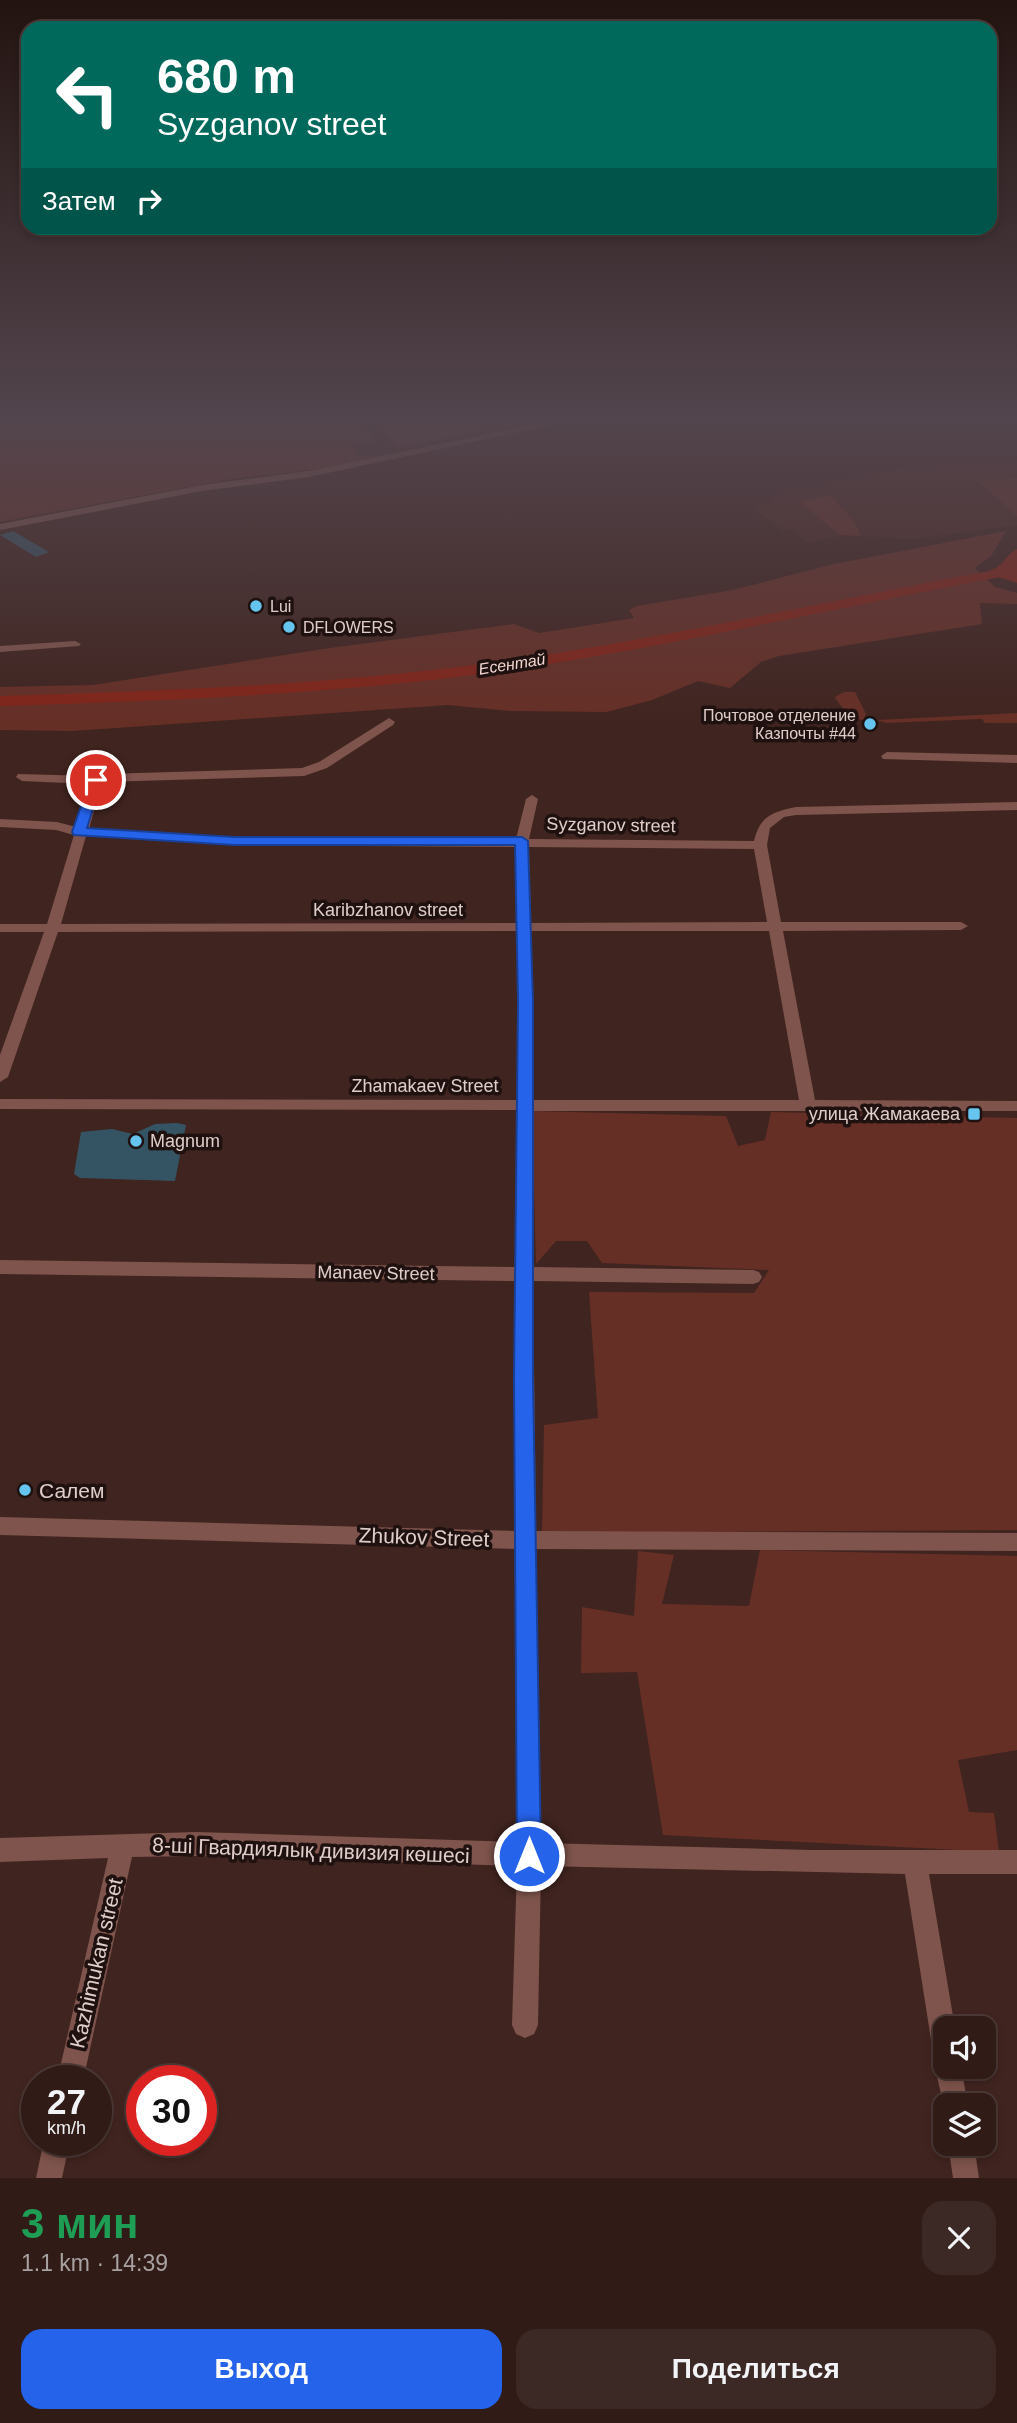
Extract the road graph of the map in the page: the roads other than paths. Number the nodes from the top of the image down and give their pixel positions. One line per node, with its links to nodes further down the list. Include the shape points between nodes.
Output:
1 (38, 520): 2 (street)
2 (0, 527)
3 (75, 644): 4 (street)
4 (0, 649)
5 (389, 722): 8 (street, via 323,765 304,772)
6 (887, 756): 7 (street)
7 (1017, 759)
8 (98, 774): 9 (street); 13 (street)
9 (22, 777)
10 (532, 799): 14 (street)
11 (1017, 806): 15 (street, via 796,811 780,814 764,826)
12 (0, 823): 13 (street, Syzganov street)
13 (79, 832): 14 (street, Syzganov street, via 234,841); 19 (street)
14 (522, 841): 15 (street, Syzganov street); 20 (street)
15 (760, 845): 16 (street)
16 (776, 926): 17 (street, Karibzhanov street); 20 (street, Karibzhanov street); 24 (street)
17 (961, 926)
18 (0, 928): 19 (street, Karibzhanov street)
19 (52, 929): 20 (street, Karibzhanov street); 21 (street)
20 (525, 929): 23 (street)
21 (0, 1077)
22 (0, 1104): 23 (street, Zhamakaev Street)
23 (523, 1105): 24 (street, Zhamakaev Street); 27 (street)
24 (808, 1105): 25 (street, Zhamakaev Street)
25 (1017, 1106)
26 (0, 1267): 27 (street, Manaev Street)
27 (525, 1275): 28 (street, Manaev Street); 30 (street)
28 (753, 1277)
29 (0, 1526): 30 (street, Zhukov Street)
30 (527, 1540): 31 (street, Zhukov Street); 34 (street)
31 (1017, 1542)
32 (123, 1845): 33 (street, 8-ші Гвардиялық дивизия көшесі); 34 (street, 8-ші Гвардиялық дивизия көшесі); 39 (street, Kazhimukan street)
33 (0, 1850)
34 (529, 1856): 36 (street, 8-ші Гвардиялық дивизия көшесі); 38 (street)
35 (1017, 1862): 36 (street, 8-ші Гвардиялық дивизия көшесі)
36 (915, 1863): 37 (street)
37 (940, 2016)
38 (525, 2025)
39 (74, 2065)
40 (54, 2156): 42 (street)
41 (963, 2156): 43 (street)
42 (49, 2178)
43 (967, 2178)

